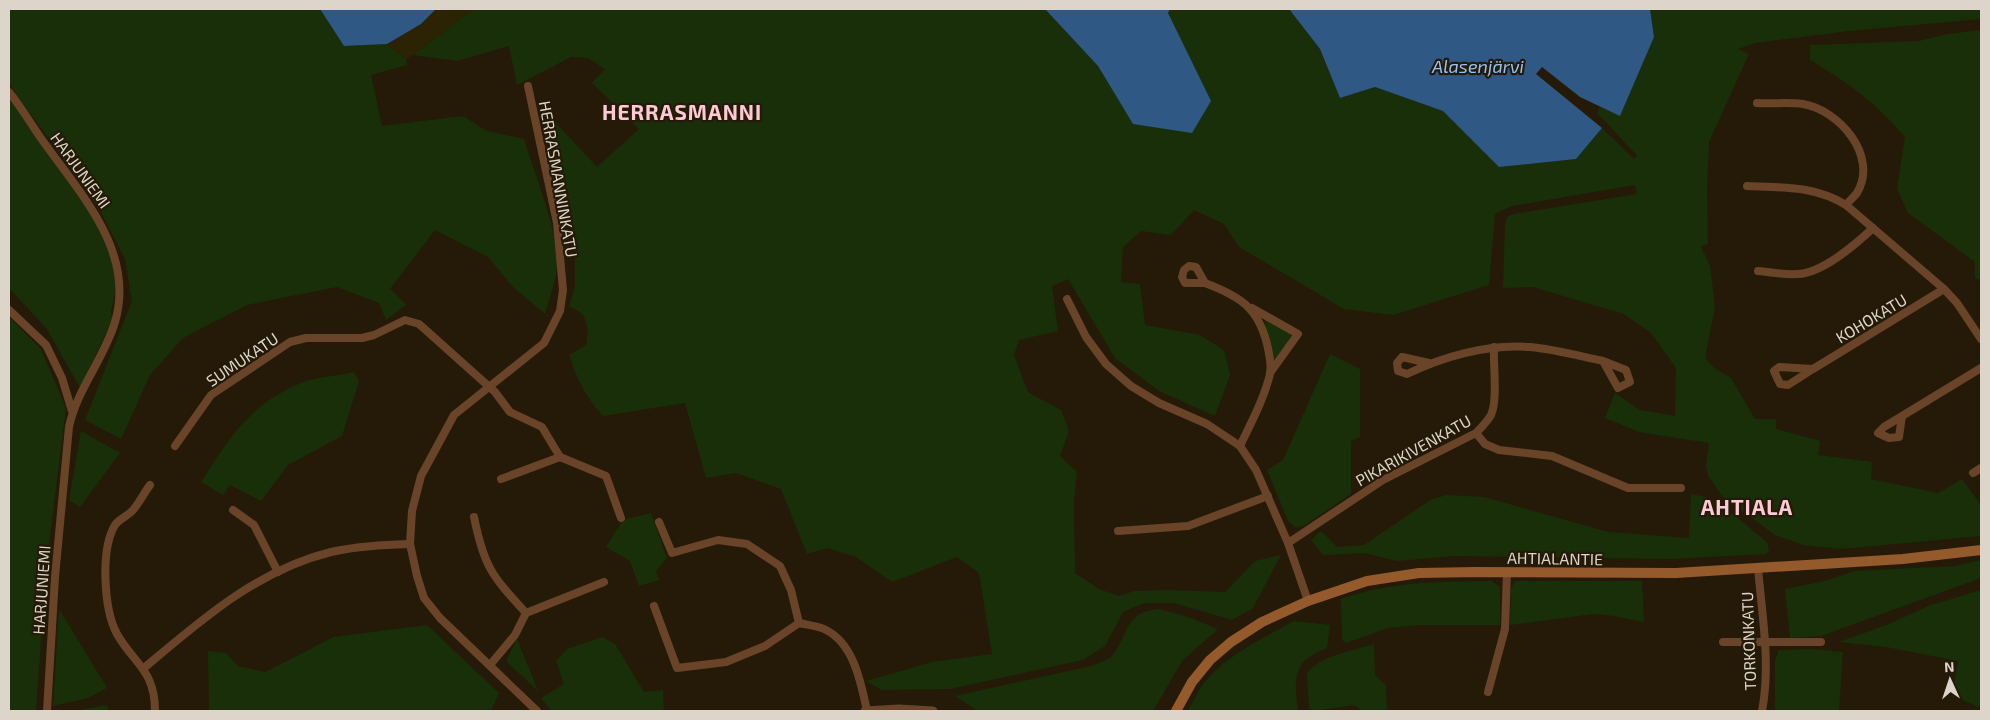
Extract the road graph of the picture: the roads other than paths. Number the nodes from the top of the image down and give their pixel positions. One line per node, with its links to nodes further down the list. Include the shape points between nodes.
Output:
1 (528, 86): 20 (street, HERRASMANNINKATU, via 557,224 563,290 560,311 544,342)
2 (9, 92): 21 (street, HARJUNIEMI, via 97,215 118,272 120,291 114,325)
3 (1756, 104): 5 (street, via 1804,104 1828,115 1847,131 1859,147 1862,176 1857,193)
4 (1747, 186): 5 (street, via 1809,190 1828,194)
5 (1846, 205): 6 (street)
6 (1873, 228): 7 (street, via 1853,246 1809,272); 9 (street)
7 (1758, 271)
8 (1205, 283): 11 (street, via 1225,290)
9 (1944, 289): 13 (street); 18 (street, KOHOKATU)
10 (1067, 299): 25 (street, via 1086,337 1106,364 1131,386 1159,403 1207,424)
11 (1250, 307): 19 (street, via 1265,336); 19 (street, via 1298,334)
12 (9, 310): 21 (street, HARJUNIEMI, via 46,345 62,378)
13 (1981, 339)
14 (1494, 347): 15 (street, via 1531,347); 16 (street); 23 (street, PIKARIKIVENKATU, via 1492,413)
15 (1603, 361)
16 (1429, 363)
17 (1981, 368): 22 (street)
18 (1813, 369)
19 (1270, 373): 25 (street)
20 (487, 386): 24 (street, SUMUKATU, via 419,324 405,320 362,338 306,338 290,342 212,395); 26 (street, via 510,412 542,428); 39 (street, HERRASMANNINKATU, via 454,415 421,476 412,510)
21 (72, 411): 55 (street, HARJUNIEMI, via 55,577)
22 (1902, 416)
23 (1476, 433): 31 (street, via 1485,444 1500,450 1552,456 1628,488); 38 (street, PIKARIKIVENKATU, via 1383,480)
24 (175, 446)
25 (1240, 446): 32 (street)
26 (560, 457): 29 (street); 35 (street, via 606,476)
27 (1981, 468): 28 (street)
28 (1974, 473)
29 (500, 479)
30 (150, 484): 53 (street, via 133,510 115,525 108,547 106,574 109,615 118,635)
31 (1681, 488)
32 (1268, 496): 37 (street, via 1188,526); 38 (street)
33 (233, 510): 42 (street, via 254,525)
34 (474, 517): 47 (street, via 481,550 494,579)
35 (620, 518)
36 (659, 522): 48 (street, via 672,553 718,540 747,544 780,566 791,590)
37 (1118, 531)
38 (1288, 543): 45 (street)
39 (410, 544): 42 (street, via 361,546 329,552); 52 (street, HERRASMANNINKATU, via 424,598 440,618)
40 (1981, 550): 41 (main road, AHTIALANTIE, via 1903,559)
41 (1758, 568): 43 (main road, AHTIALANTIE, via 1676,573); 51 (street, TORKONKATU)
42 (278, 572): 53 (street, via 237,594)
43 (1507, 572): 45 (main road, AHTIALANTIE, via 1419,573 1366,581); 54 (street, via 1505,629)
44 (604, 582): 47 (street)
45 (1308, 602): 60 (main road, AHTIALANTIE, via 1262,622 1231,642 1192,682)
46 (654, 606): 48 (street, via 677,668 726,662 765,646)
47 (526, 613): 52 (street, via 515,635)
48 (799, 623): 58 (street, via 826,630 847,648 859,677)
49 (1723, 642): 51 (street)
50 (1821, 642): 51 (street)
51 (1765, 643): 61 (street, TORKONKATU)
52 (490, 665): 57 (street, HERRASMANNINKATU)
53 (144, 668): 56 (street, via 155,696)
54 (1488, 692)
55 (46, 711)
56 (155, 711)
57 (537, 711)
58 (866, 711): 59 (street)
59 (933, 711)
60 (1176, 711)
61 (1762, 711)

